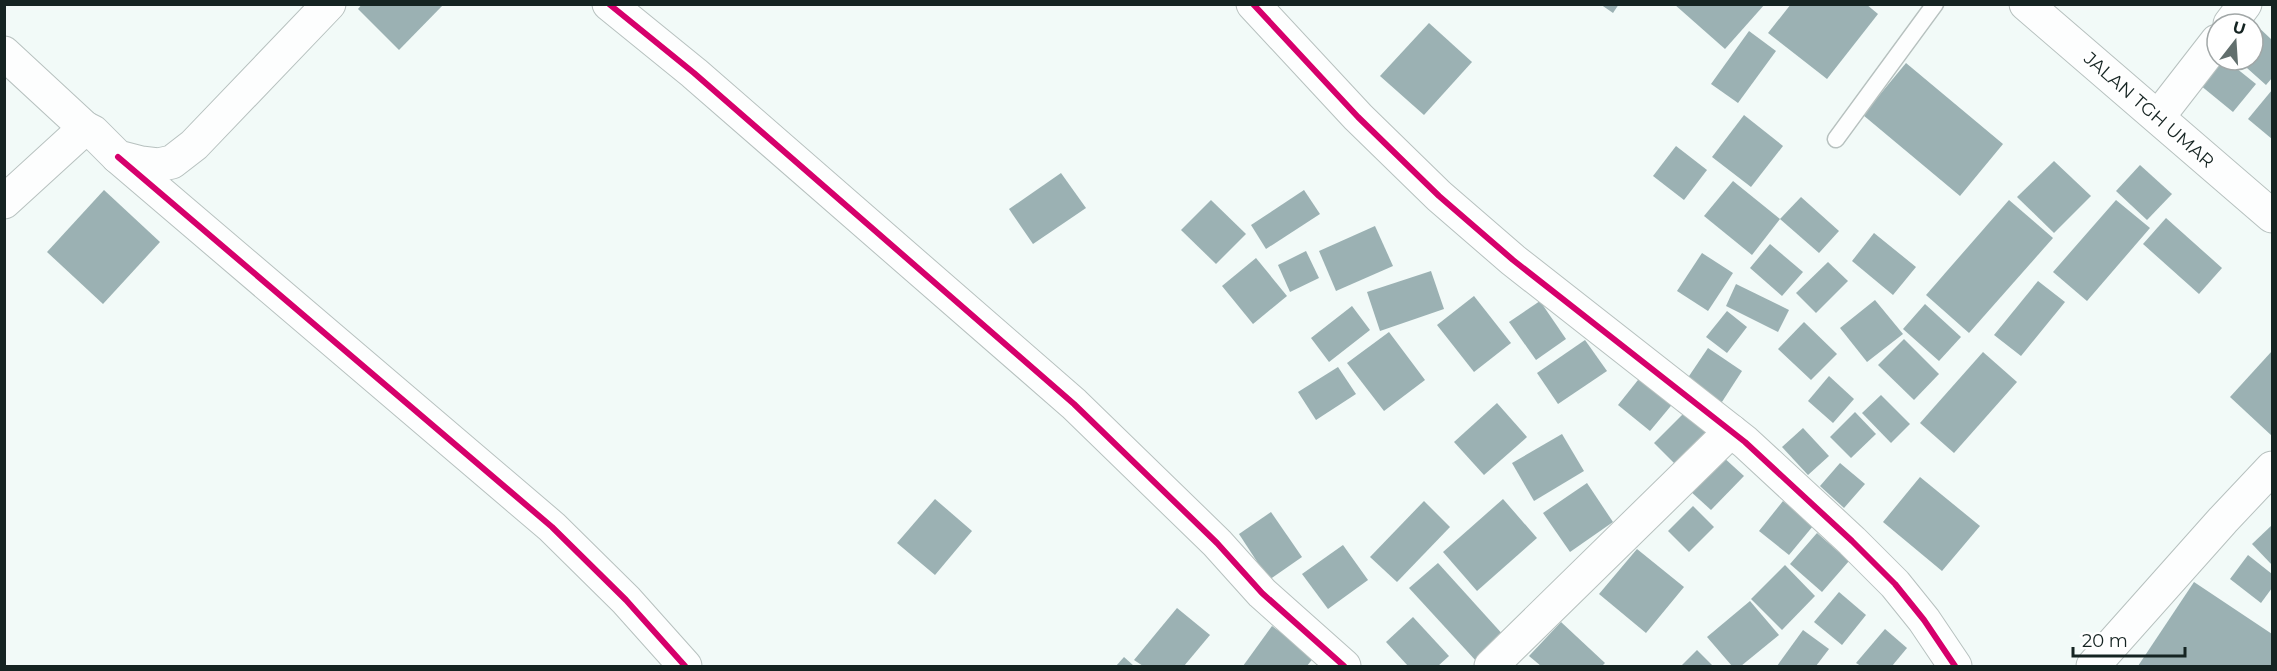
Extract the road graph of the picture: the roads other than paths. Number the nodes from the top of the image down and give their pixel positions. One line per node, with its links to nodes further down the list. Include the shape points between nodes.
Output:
1 (329, 4): 11 (street, via 182,155 158,165)
2 (609, 4): 17 (street, via 694,73 1074,404 1217,543 1262,593)
3 (1253, 4): 14 (street, via 1358,117 1439,196 1513,260)
4 (1935, 4): 10 (lane)
5 (2026, 4): 8 (street, JALAN TGH UMAR)
6 (4, 53): 9 (street)
7 (2205, 56): 8 (street)
8 (2158, 117): 13 (street, JALAN TGH UMAR)
9 (85, 128): 11 (street); 12 (street)
10 (1836, 139)
11 (118, 157): 16 (street, via 552,527)
12 (4, 202)
13 (2272, 216)
14 (1731, 431): 18 (street); 19 (street, via 1895,584)
15 (2272, 468): 20 (street)
16 (685, 666)
17 (1344, 666)
18 (1491, 666)
19 (1955, 666)
20 (2093, 666)

